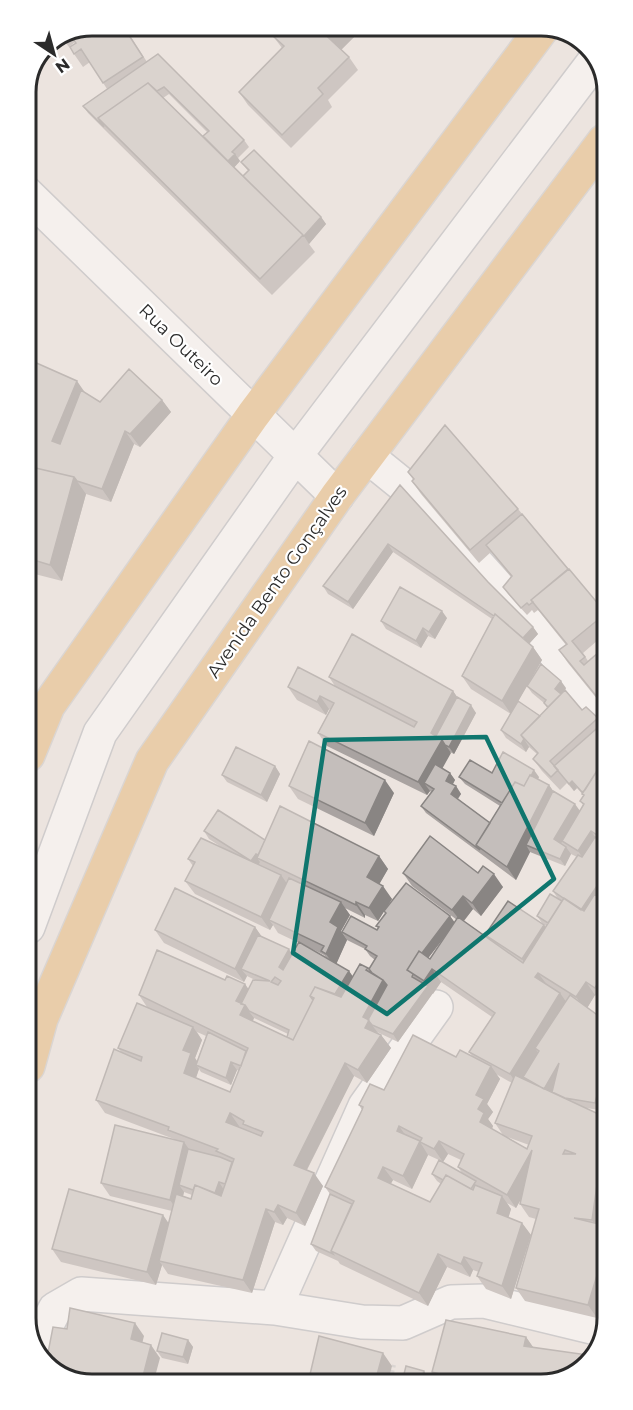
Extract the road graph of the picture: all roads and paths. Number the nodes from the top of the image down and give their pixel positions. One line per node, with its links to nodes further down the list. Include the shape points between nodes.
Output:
1 (537, 36): 5 (main road)
2 (590, 67): 6 (street)
3 (597, 150): 7 (main road, Avenida Bento Gonçalves)
4 (36, 203): 5 (street, Rua Outeiro)
5 (253, 416): 6 (street, Rua Outeiro); 10 (main road, via 48,706)
6 (295, 456): 8 (street, Rua Outeiro); 11 (street, via 100,733)
7 (367, 456): 8 (main road, Avenida Bento Gonçalves); 9 (street, via 414,494 535,628)
8 (337, 496): 13 (main road, Avenida Bento Gonçalves, via 152,761)
9 (597, 707)
10 (36, 734)
11 (36, 905)
12 (436, 1007): 14 (street, via 365,1106)
13 (36, 1026)
14 (275, 1308): 15 (street, via 362,1322 403,1323 451,1302 484,1301); 16 (street, via 81,1294 55,1309)
15 (596, 1328)
16 (40, 1338)

